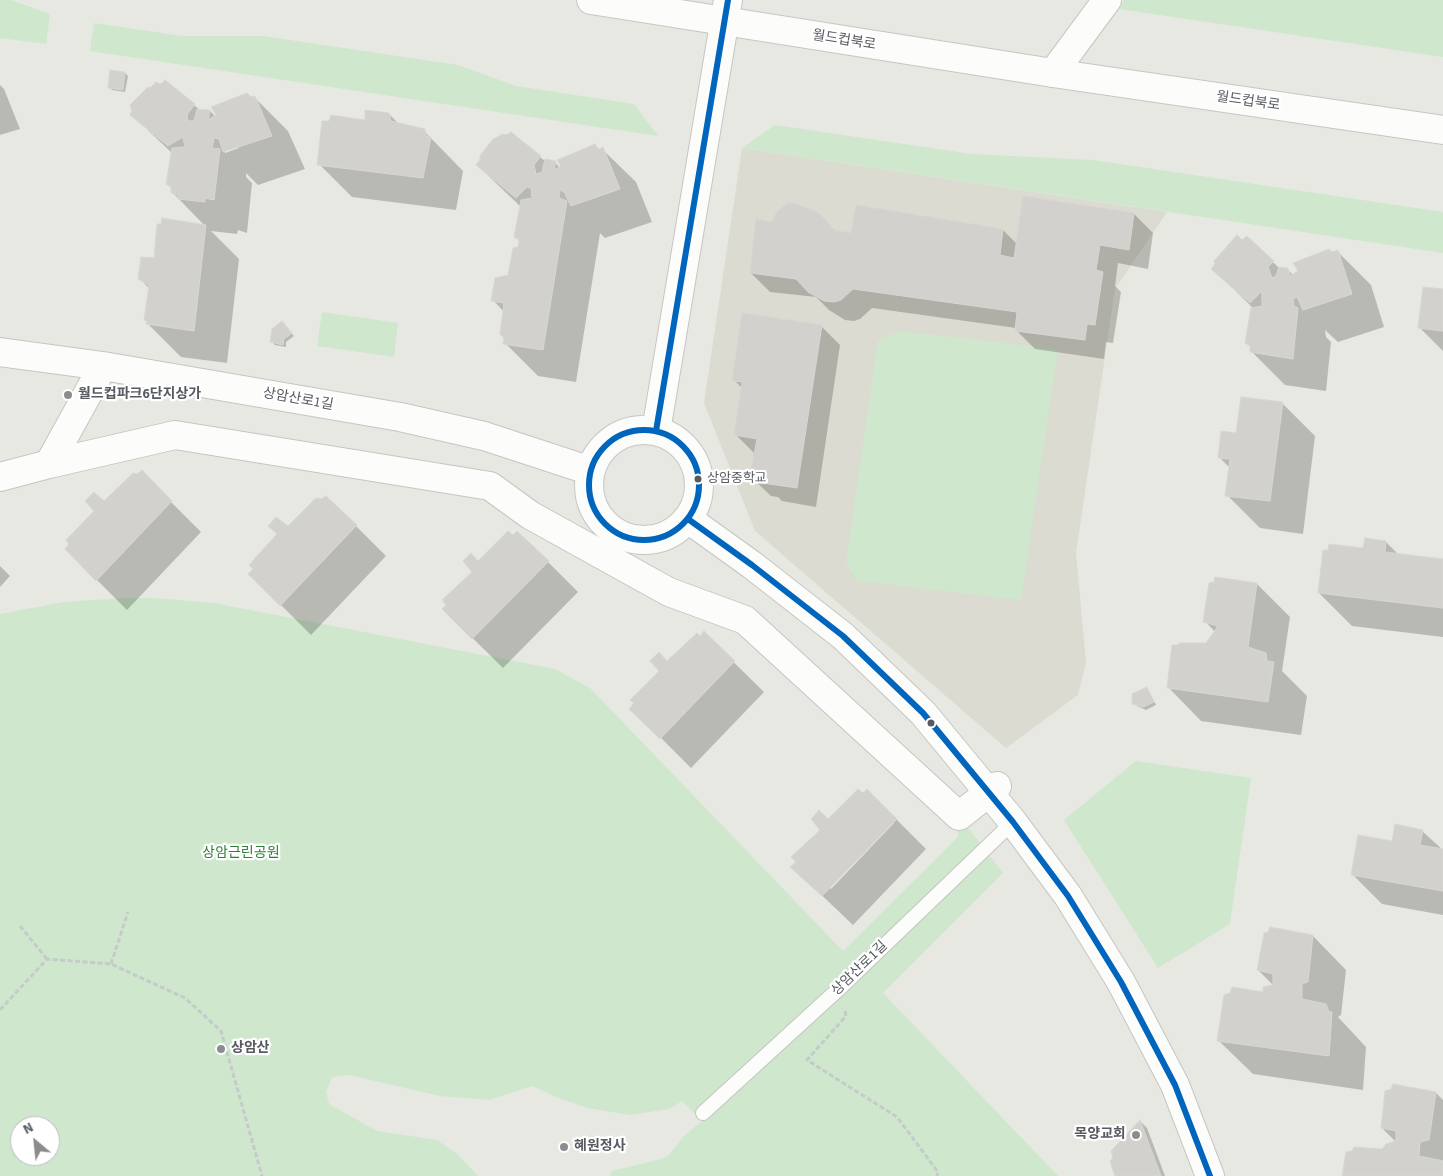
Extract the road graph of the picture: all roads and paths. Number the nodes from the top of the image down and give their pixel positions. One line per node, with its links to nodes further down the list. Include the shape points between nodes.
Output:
1 (591, 0): 3 (street, 월드컵북로)
2 (1107, 0): 4 (street)
3 (726, 11): 4 (street, 월드컵북로); 8 (street)
4 (1053, 74): 5 (street, 월드컵북로)
5 (1443, 130)
6 (0, 352): 7 (street, 상암산로1길)
7 (103, 366): 9 (street); 10 (street, 상암산로1길, via 409,419 484,436)
8 (656, 431): 10 (street, via 635,431 616,438 600,452); 12 (street, via 673,438 687,450 696,466 700,484 697,502)
9 (49, 464): 11 (street); 13 (street, via 175,435 490,486 530,515 669,592 745,620 959,816)
10 (591, 470): 12 (street, via 589,490 594,508 604,524 620,535 638,540 657,539 674,532)
11 (0, 476)
12 (688, 519): 13 (street, via 843,636 922,713)
13 (993, 790): 14 (street)
14 (1013, 822): 19 (lane, 상암산로1길); 24 (street, via 1068,896 1121,982 1175,1085)
15 (128, 912): 18 (path)
16 (20, 926): 17 (path)
17 (47, 959): 18 (path); 20 (path)
18 (111, 964): 22 (path, via 185,998 220,1031)
19 (843, 985): 21 (lane, 상암산로1길); 23 (path, via 846,1016 807,1060 897,1117 938,1172)
20 (0, 1010)
21 (703, 1113)
22 (262, 1176)
23 (937, 1176)
24 (1210, 1176)

